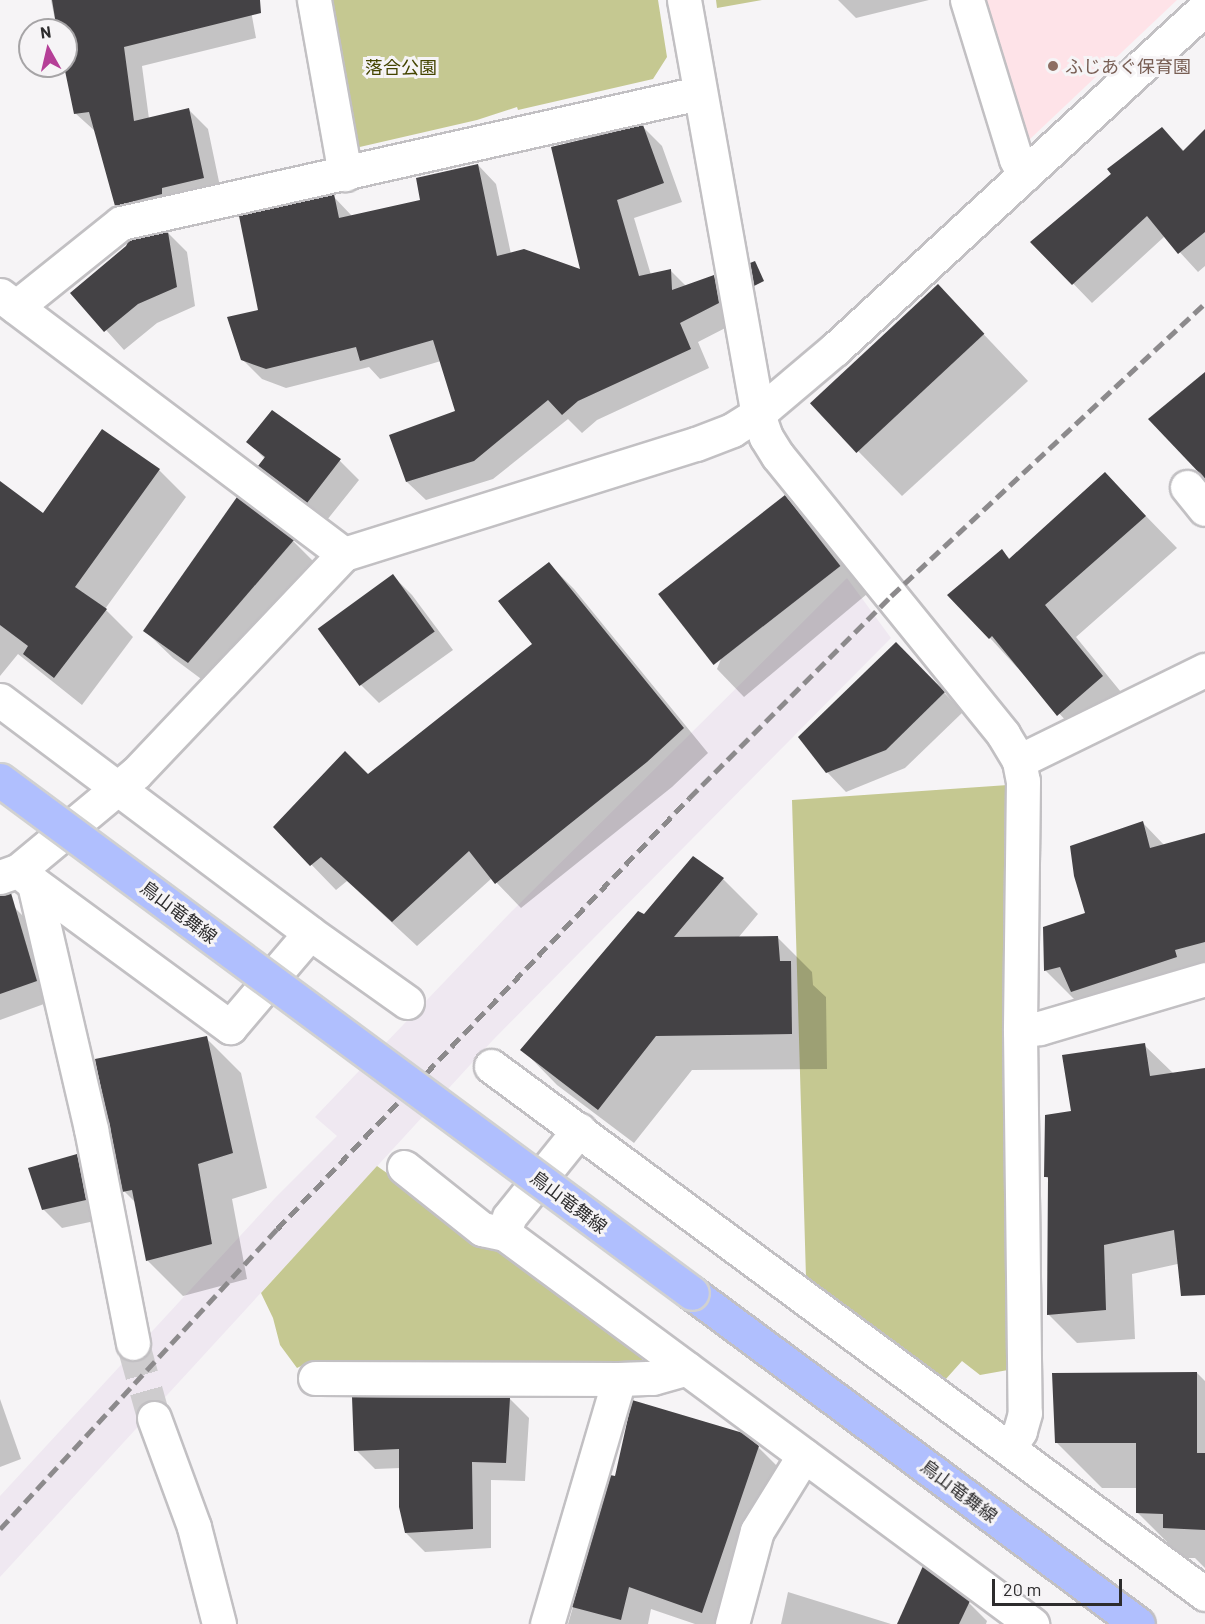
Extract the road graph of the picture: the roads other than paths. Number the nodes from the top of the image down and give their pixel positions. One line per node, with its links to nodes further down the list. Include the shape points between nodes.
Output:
1 (314, 0): 6 (street)
2 (684, 0): 5 (street)
3 (967, 0): 7 (street)
4 (1205, 8): 7 (street)
5 (699, 93): 6 (street); 9 (street)
6 (345, 174): 8 (street, via 122,223)
7 (1024, 175): 9 (street, via 835,349)
8 (8, 301): 10 (street)
9 (758, 414): 10 (street, via 732,430 696,444); 13 (street, via 778,456 1003,734)
10 (344, 554): 15 (street, via 136,773)
11 (1205, 670): 13 (street)
12 (0, 700): 15 (street)
13 (1020, 761): 20 (street)
14 (0, 780): 37 (main road, 鳥山竜舞線, bridge)
15 (117, 788): 16 (street); 17 (street)
16 (13, 872): 17 (street, via 230,1027); 25 (street, via 91,1129)
17 (310, 933): 19 (street)
18 (1205, 979): 20 (street)
19 (407, 1002)
20 (1020, 1031): 30 (street, via 1025,1413)
21 (491, 1066): 22 (street)
22 (579, 1130): 24 (street, via 508,1217); 30 (street)
23 (404, 1167): 24 (street, via 482,1229)
24 (505, 1234): 26 (street)
25 (133, 1343)
26 (687, 1368): 28 (street, via 653,1378); 31 (street)
27 (315, 1378): 28 (street)
28 (619, 1379): 34 (street)
29 (154, 1418): 33 (street, via 194,1527)
30 (1009, 1449): 32 (street)
31 (804, 1455): 35 (street, via 758,1531); 36 (street)
32 (1205, 1594)
33 (219, 1624)
34 (547, 1624)
35 (732, 1624)
36 (1032, 1624)
37 (1138, 1624)

